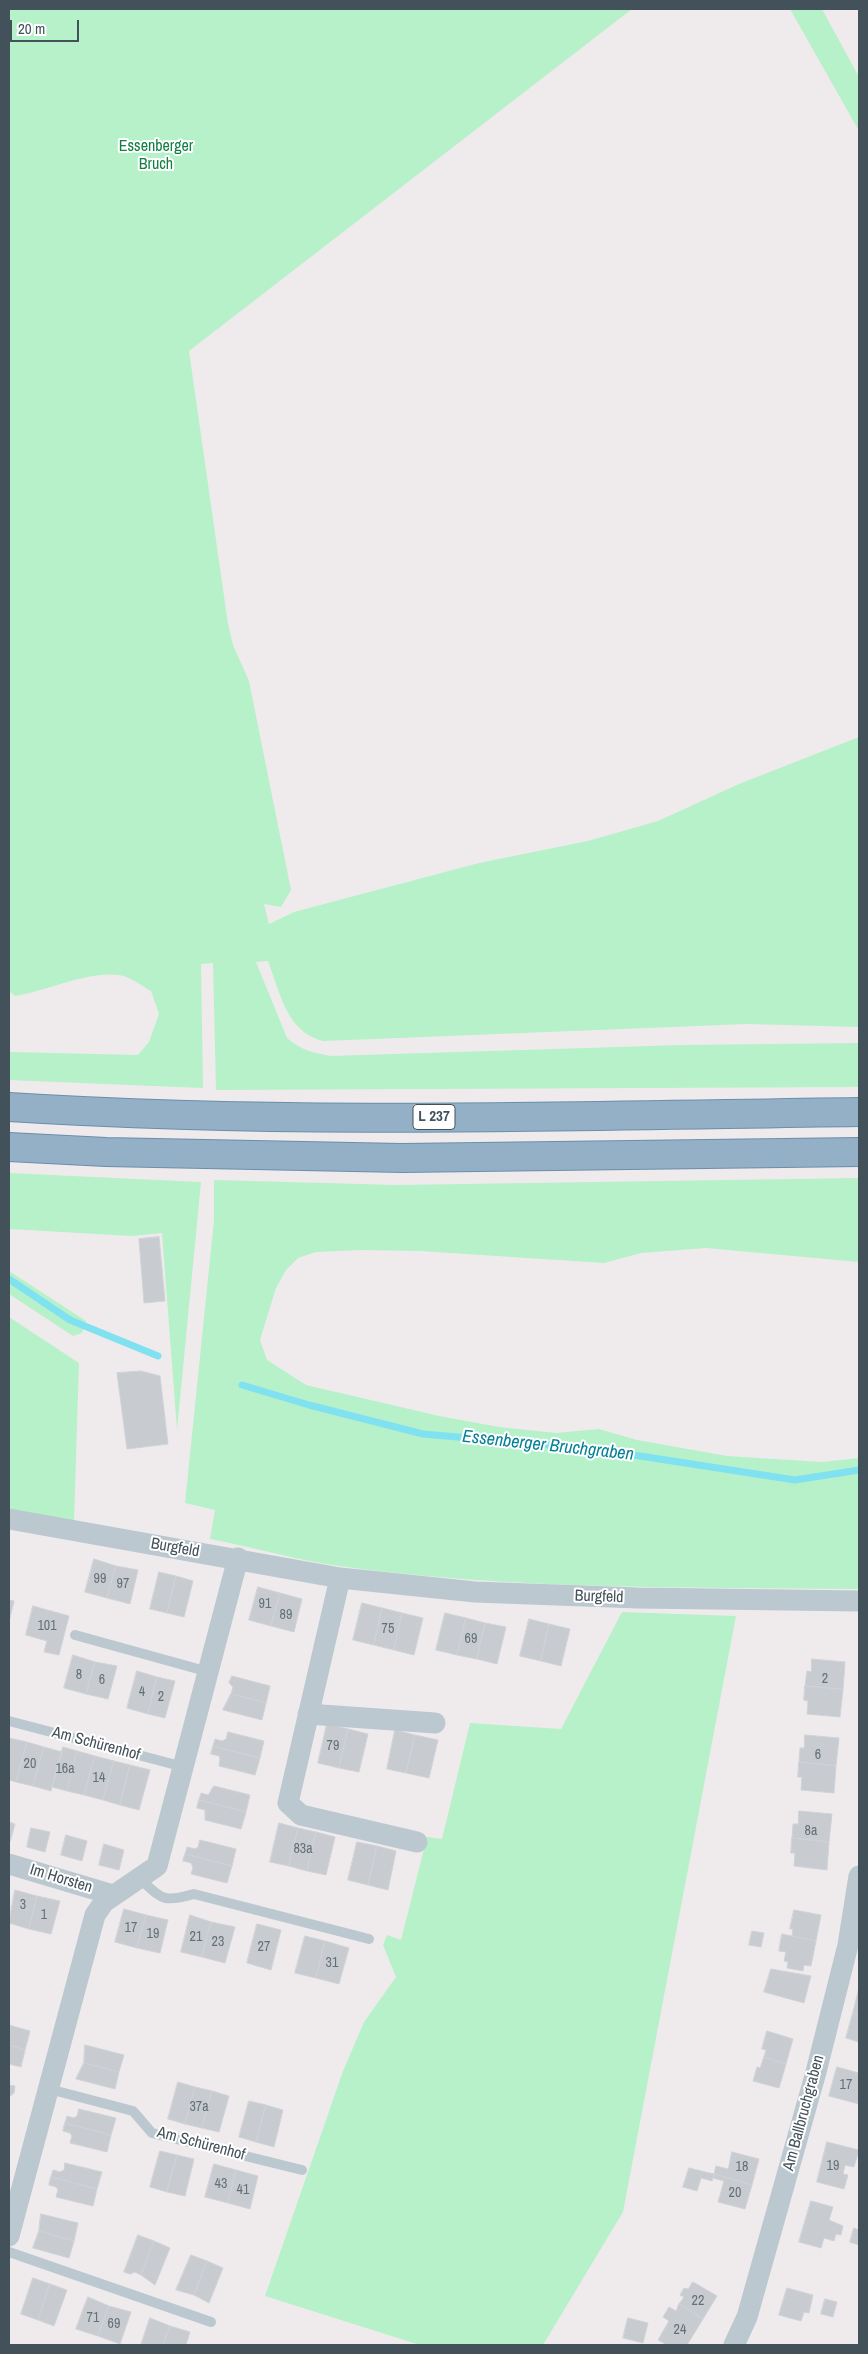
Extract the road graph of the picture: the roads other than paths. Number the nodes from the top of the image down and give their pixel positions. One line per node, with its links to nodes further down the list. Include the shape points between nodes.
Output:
1 (9, 1108): 2 (highway, L 237, via 238,1117 395,1118)
2 (859, 1112)
3 (9, 1147): 4 (highway, via 402,1158)
4 (859, 1152)
5 (9, 1519): 6 (street, Burgfeld)
6 (238, 1558): 7 (street, Burgfeld); 10 (street)
7 (340, 1578): 8 (street, Burgfeld, via 475,1592); 11 (street)
8 (859, 1601)
9 (75, 1634): 10 (lane)
10 (209, 1672): 14 (street)
11 (308, 1714): 13 (street); 15 (street, via 288,1803 301,1815)
12 (9, 1721): 14 (lane, Am Schürenhof)
13 (435, 1723)
14 (184, 1768): 18 (street, via 157,1866)
15 (417, 1842)
16 (9, 1864): 19 (street, Im Horsten)
17 (859, 1876): 26 (street, Am Ballbruchgraben, via 848,1945)
18 (139, 1878): 19 (street); 20 (lane, via 159,1897 172,1900 194,1894)
19 (113, 1895): 21 (street, via 95,1915)
20 (369, 1939)
21 (50, 2089): 22 (lane, Am Schürenhof, via 133,2112 152,2133); 23 (street)
22 (302, 2170)
23 (9, 2236)
24 (9, 2252): 25 (lane)
25 (211, 2322)
26 (742, 2343)

